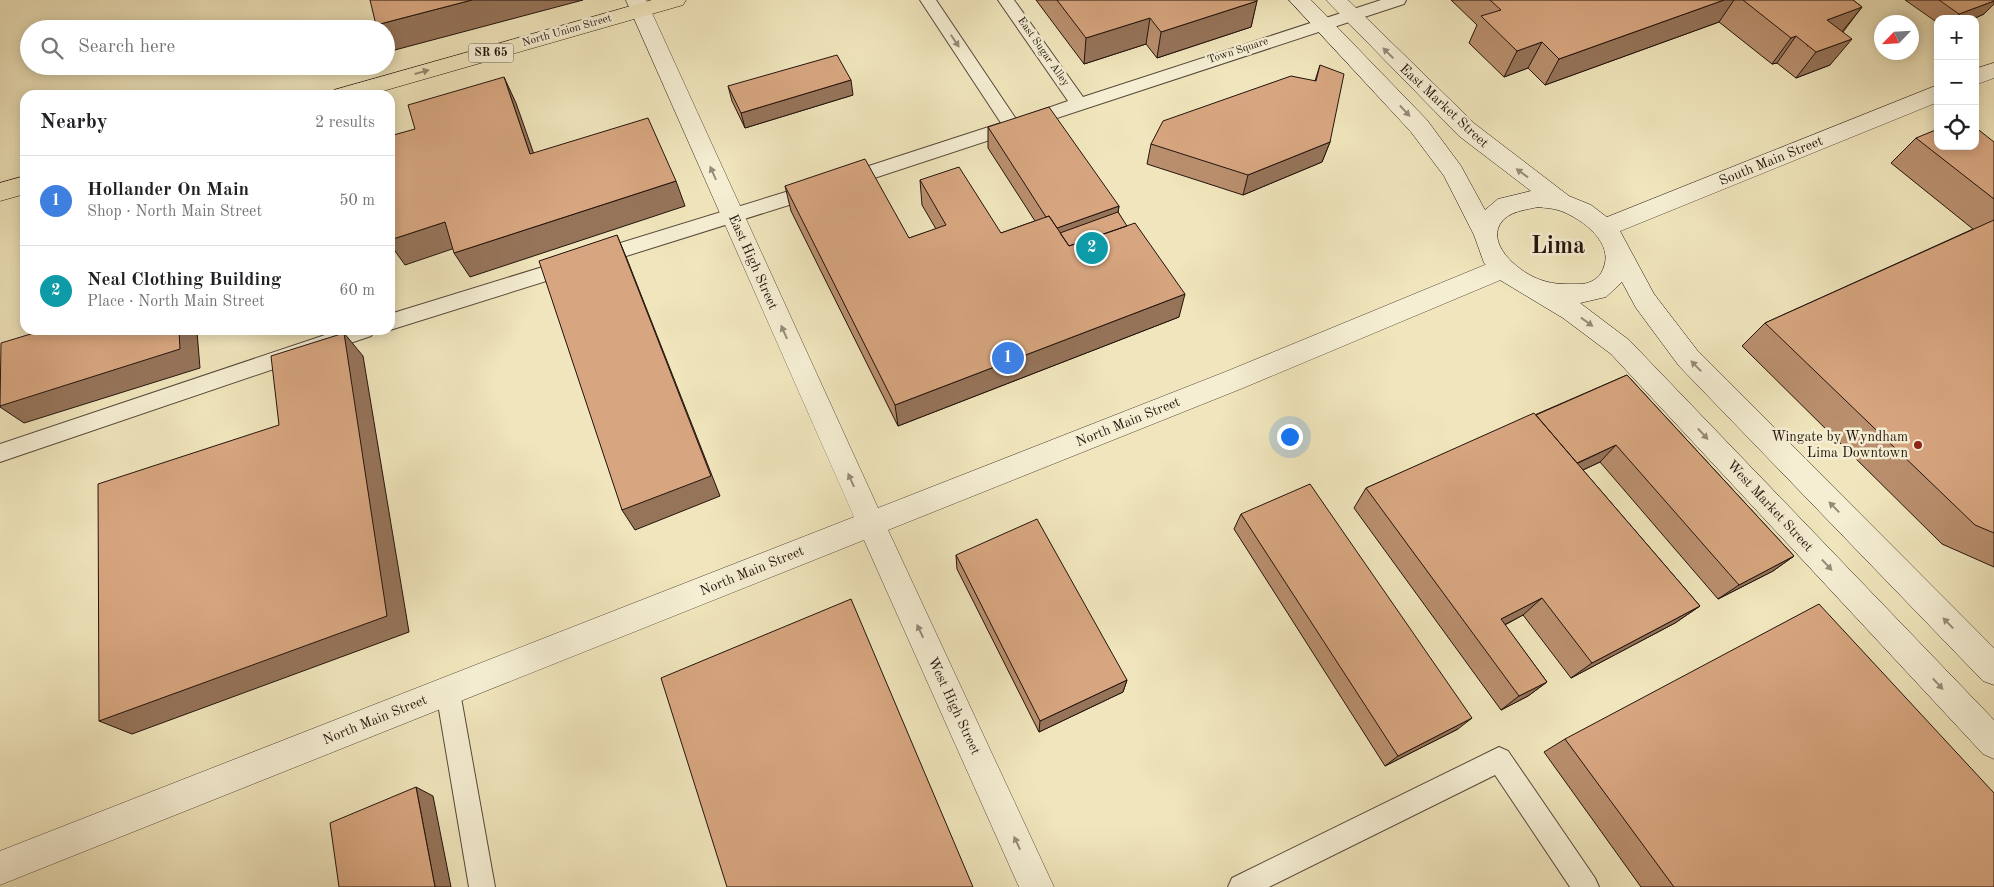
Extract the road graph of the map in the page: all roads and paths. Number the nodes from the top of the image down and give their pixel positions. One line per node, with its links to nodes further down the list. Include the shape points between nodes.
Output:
1 (676, 0): 6 (main road, North Union Street / SR 65)
2 (928, 0): 14 (lane, one-way to 14)
3 (1006, 0): 13 (lane, East Sugar Alley)
4 (1299, 0): 8 (street, East Market Street)
5 (1398, 0): 7 (lane, Town Square)
6 (638, 5): 11 (main road, North Union Street / SR 65, one-way to 6); 18 (street, East High Street, one-way to 6)
7 (1344, 8): 8 (lane, Town Square); 17 (street, East Market Street, one-way to 7, via 1467,130)
8 (1323, 24): 13 (lane, Town Square); 19 (street, East Market Street, one-way to 19, via 1419,126 1453,172)
9 (1994, 70): 10 (street)
10 (1979, 76)
11 (358, 90)
12 (1934, 95): 20 (street, South Main Street)
13 (1079, 104): 14 (lane, Town Square)
14 (1011, 125): 18 (lane, Town Square)
15 (20, 186): 16 (main road)
16 (0, 192)
17 (1561, 202): 19 (street, via 1538,198 1518,200 1501,207 1489,219); 20 (street, via 1577,208)
18 (733, 217): 23 (lane, Town Square); 26 (street, East High Street, one-way to 18)
19 (1485, 234): 21 (street, via 1492,257)
20 (1611, 240): 22 (street, via 1617,267 1610,282 1596,292 1575,296 1553,295); 27 (street, one-way to 20, via 1688,358 1645,301)
21 (1501, 269): 22 (street); 26 (street, North Main Street, via 1234,380)
22 (1530, 288): 30 (street, West Market Street, one-way to 30, via 1572,311 1620,346)
23 (395, 320)
24 (349, 335): 25 (lane)
25 (0, 453)
26 (871, 524): 29 (street, North Main Street); 33 (street, West High Street, one-way to 26)
27 (1983, 645): 28 (street)
28 (1994, 670)
29 (448, 692): 31 (street, North Main Street); 32 (lane)
30 (1994, 744)
31 (0, 868)
32 (482, 887)
33 (1037, 887)
34 (1241, 887): 35 (lane, via 1499,760)
35 (1586, 887)

